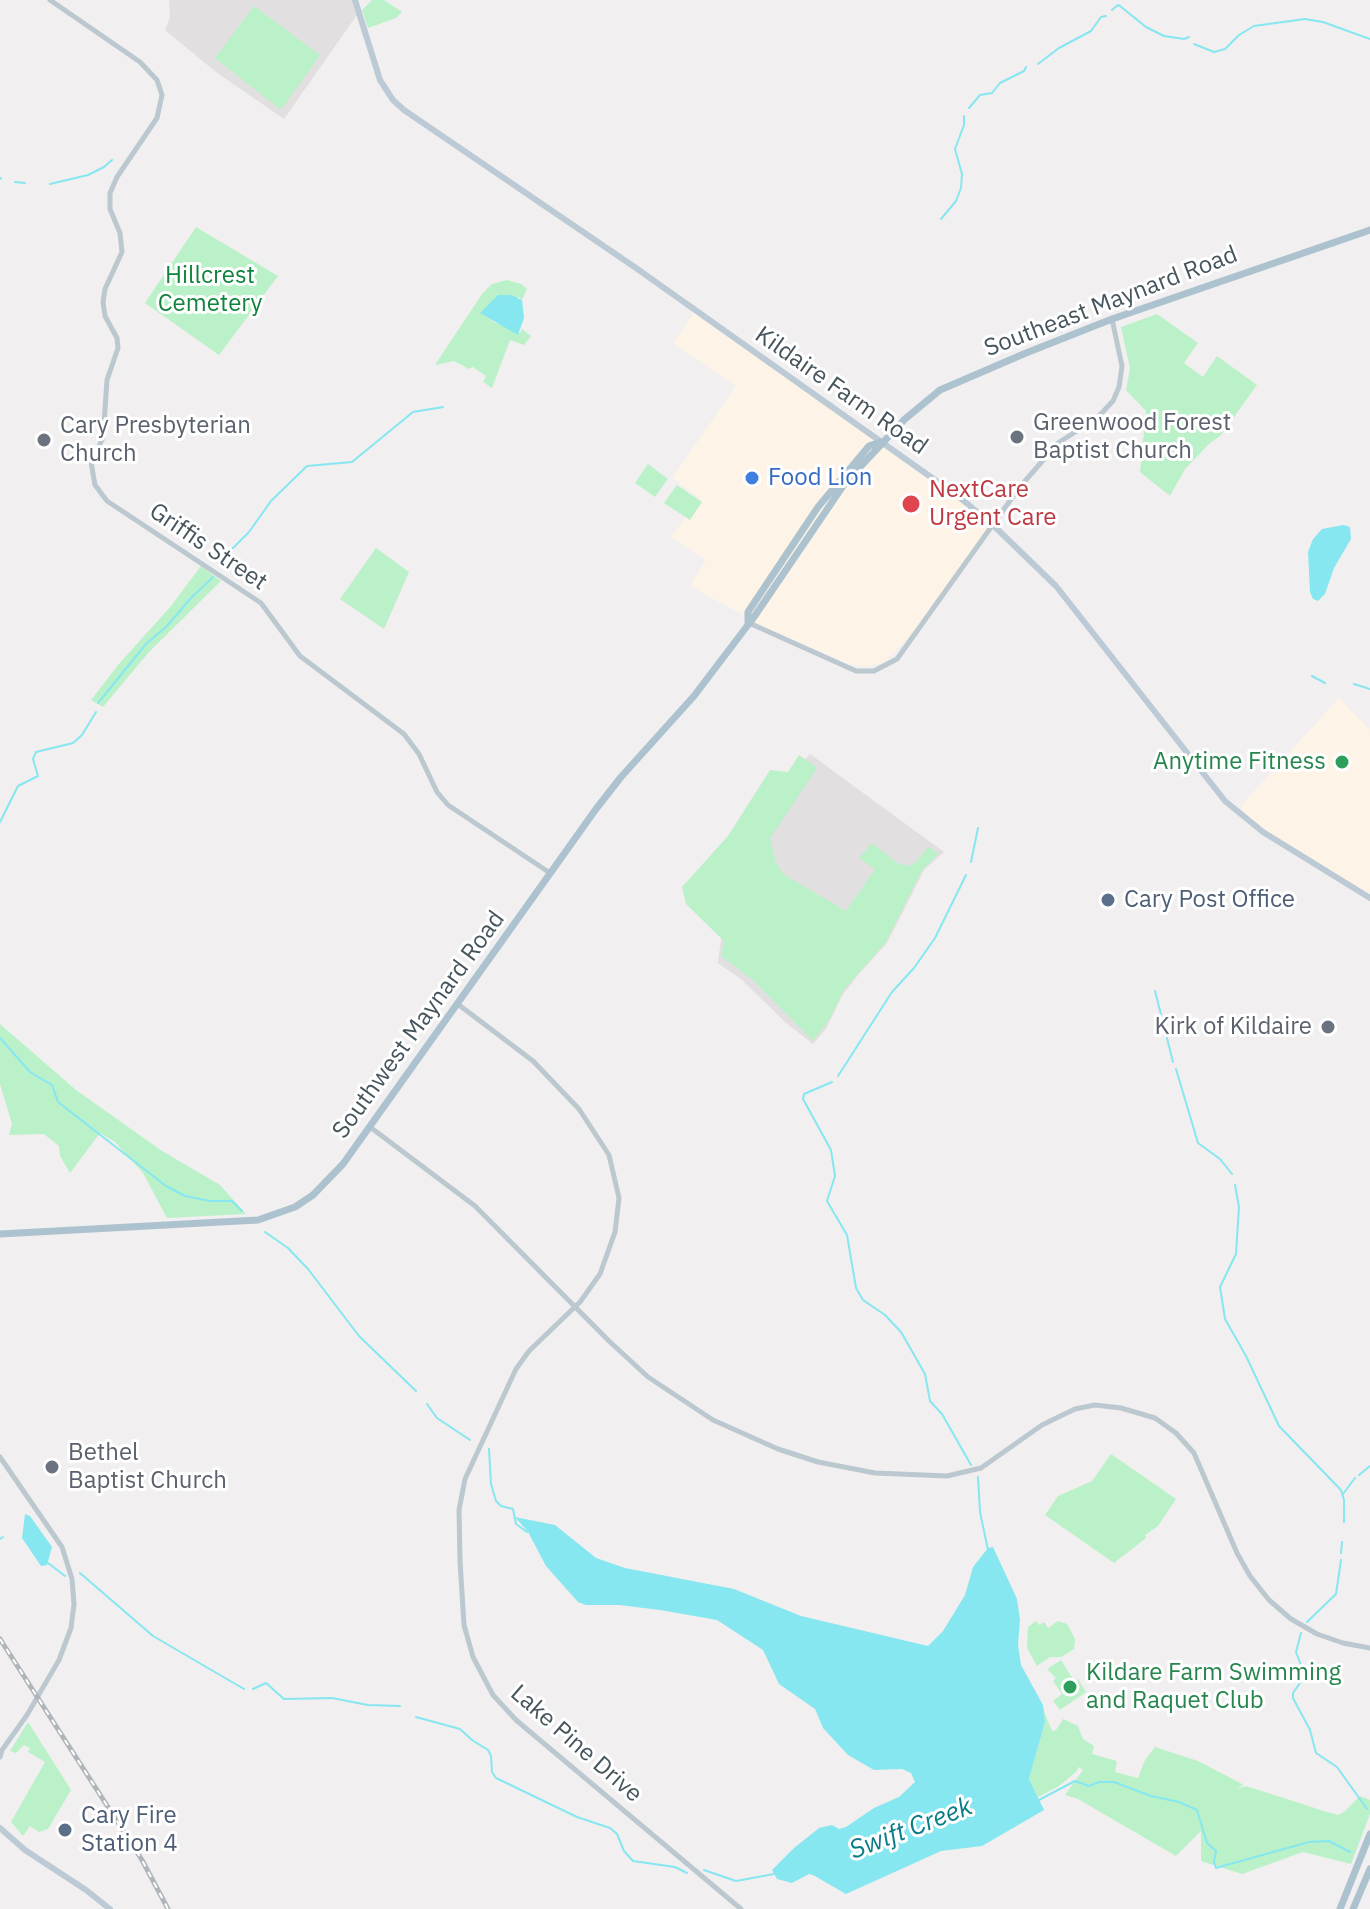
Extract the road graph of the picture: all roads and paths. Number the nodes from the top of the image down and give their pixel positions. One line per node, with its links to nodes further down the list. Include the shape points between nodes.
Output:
1 (50, 0): 3 (street)
2 (355, 0): 6 (main road, Kildaire Farm Road, via 380,80 404,110)
3 (61, 3): 11 (street, Griffis Street, via 144,66 162,95 156,119 110,195 122,247 103,296 118,346 107,380 103,438 91,466 95,485 104,497 261,603 300,656 404,734 448,805)
4 (1370, 230): 5 (main road, Southeast Maynard Road)
5 (1112, 319): 6 (main road, Southeast Maynard Road, via 940,390); 8 (street, via 1122,366 1113,401 1054,447)
6 (882, 441): 7 (main road, Southwest Maynard Road, via 869,446); 8 (main road, Kildaire Farm Road); 9 (main road, Southwest Maynard Road)
7 (818, 507): 9 (main road); 10 (main road, Southwest Maynard Road, via 747,614)
8 (993, 525): 10 (street, via 897,659 880,669 850,669); 12 (main road, Kildaire Farm Road, via 1056,585 1225,801 1263,832)
9 (801, 547): 10 (main road, Southwest Maynard Road)
10 (748, 622): 11 (main road, Southwest Maynard Road, via 694,696 621,777)
11 (551, 874): 13 (main road, Southwest Maynard Road)
12 (1370, 898)
13 (459, 1005): 14 (main road, Southwest Maynard Road); 16 (street, Lake Pine Drive, via 553,1080 609,1155 619,1198 615,1232 600,1274)
14 (370, 1127): 15 (main road, Southwest Maynard Road, via 333,1177 273,1217); 16 (street, via 475,1206)
15 (0, 1234)
16 (577, 1307): 18 (street, via 648,1377 713,1420 778,1449 850,1469 957,1475 988,1465 1042,1425 1075,1409 1108,1406 1155,1418 1194,1453 1237,1553 1269,1600 1317,1634); 25 (street, Lake Pine Drive, via 516,1369 465,1479 459,1521 467,1639 483,1679 516,1720)
17 (0, 1457): 19 (street, via 62,1547 74,1604 59,1660)
18 (1370, 1648)
19 (1, 1750): 20 (street)
20 (0, 1757)
21 (0, 1828): 24 (main road)
22 (1370, 1834): 26 (main road)
23 (1370, 1869): 27 (main road)
24 (110, 1909)
25 (741, 1909)
26 (1340, 1909)
27 (1353, 1909)

